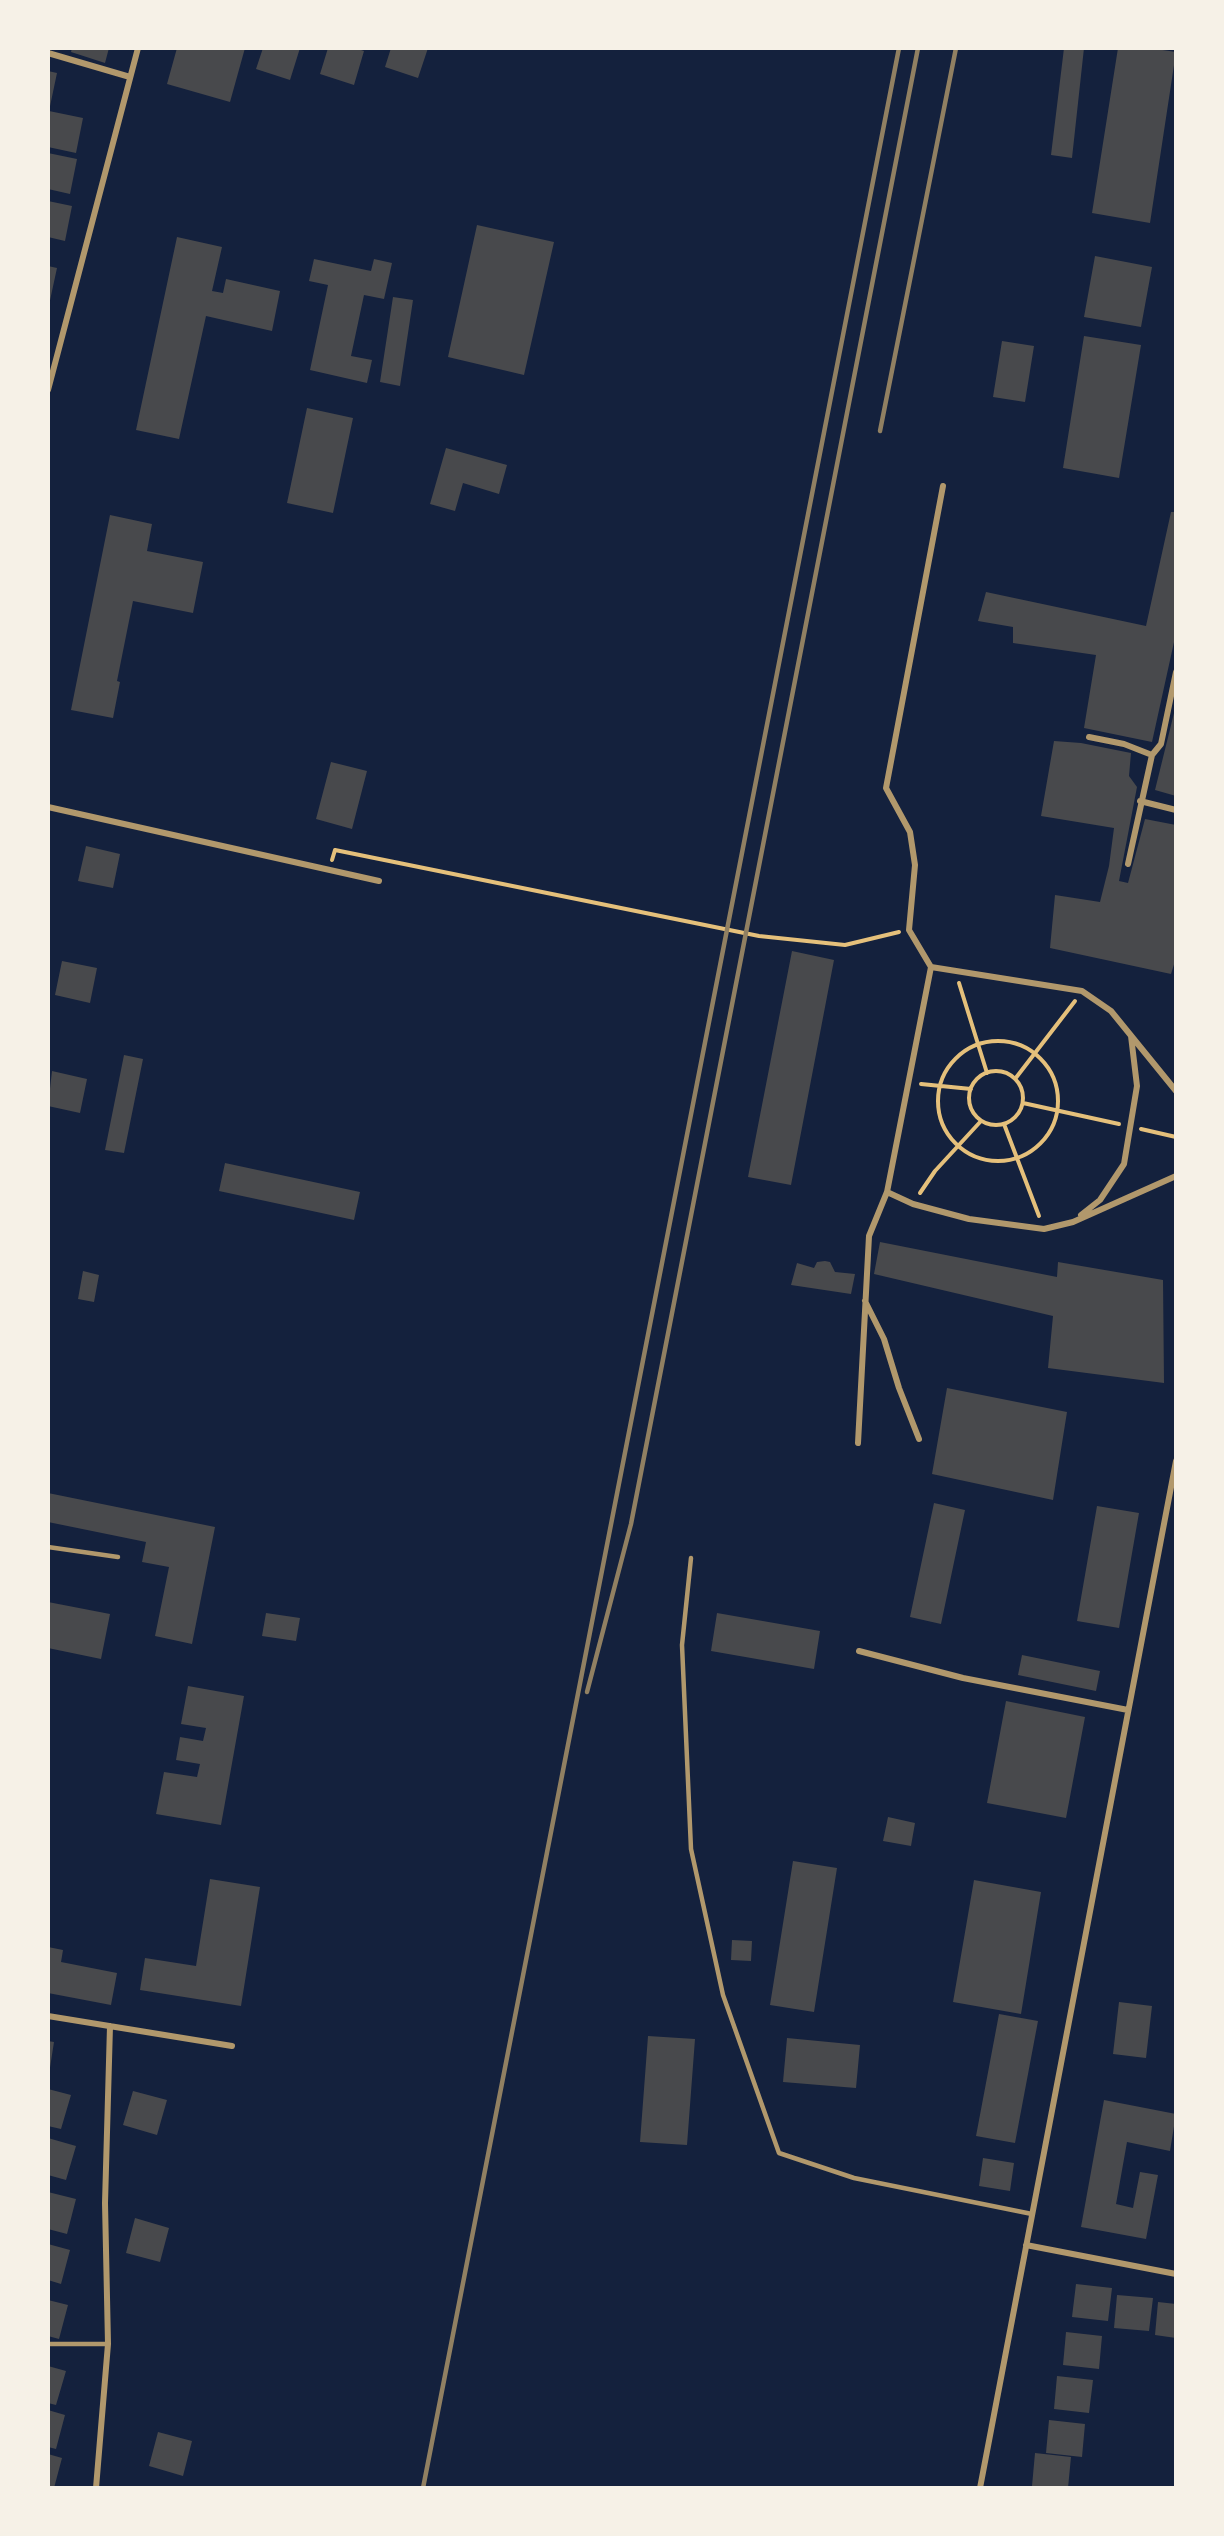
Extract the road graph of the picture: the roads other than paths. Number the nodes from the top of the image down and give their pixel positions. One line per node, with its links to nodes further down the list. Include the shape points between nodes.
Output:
1 (138, 48): 3 (street)
2 (48, 53): 3 (street)
3 (130, 77): 4 (street)
4 (48, 390)
5 (943, 486): 14 (street, via 886,788 910,832 915,865 909,930)
6 (1176, 672): 8 (street, via 1161,744)
7 (1089, 737): 8 (street)
8 (1152, 755): 9 (street)
9 (1140, 801): 11 (street); 12 (street)
10 (48, 807): 13 (street)
11 (1176, 810)
12 (1128, 864)
13 (379, 881)
14 (931, 967): 15 (street, via 1082,991 1111,1011); 18 (street)
15 (1131, 1035): 16 (street); 19 (street, via 1137,1086 1124,1164 1100,1200)
16 (1176, 1091)
17 (1176, 1176): 19 (street)
18 (886, 1192): 19 (street, via 969,1220 1044,1229); 20 (street, via 869,1236)
19 (1073, 1221)
20 (865, 1301): 21 (street, via 884,1339); 22 (street)
21 (919, 1439)
22 (858, 1443)
23 (1176, 1461): 28 (street)
24 (48, 1546): 25 (lane)
25 (118, 1557)
26 (691, 1558): 32 (lane, via 682,1645 691,1849 723,1995 779,2152 854,2178)
27 (859, 1651): 28 (street, via 963,1678)
28 (1128, 1710): 32 (street)
29 (48, 2016): 30 (street)
30 (110, 2026): 31 (street); 36 (street, via 105,2203)
31 (232, 2046)
32 (1032, 2214): 33 (street)
33 (1026, 2245): 34 (street); 38 (street)
34 (1176, 2274)
35 (48, 2344): 36 (lane)
36 (108, 2344): 37 (street)
37 (96, 2488)
38 (980, 2488)

